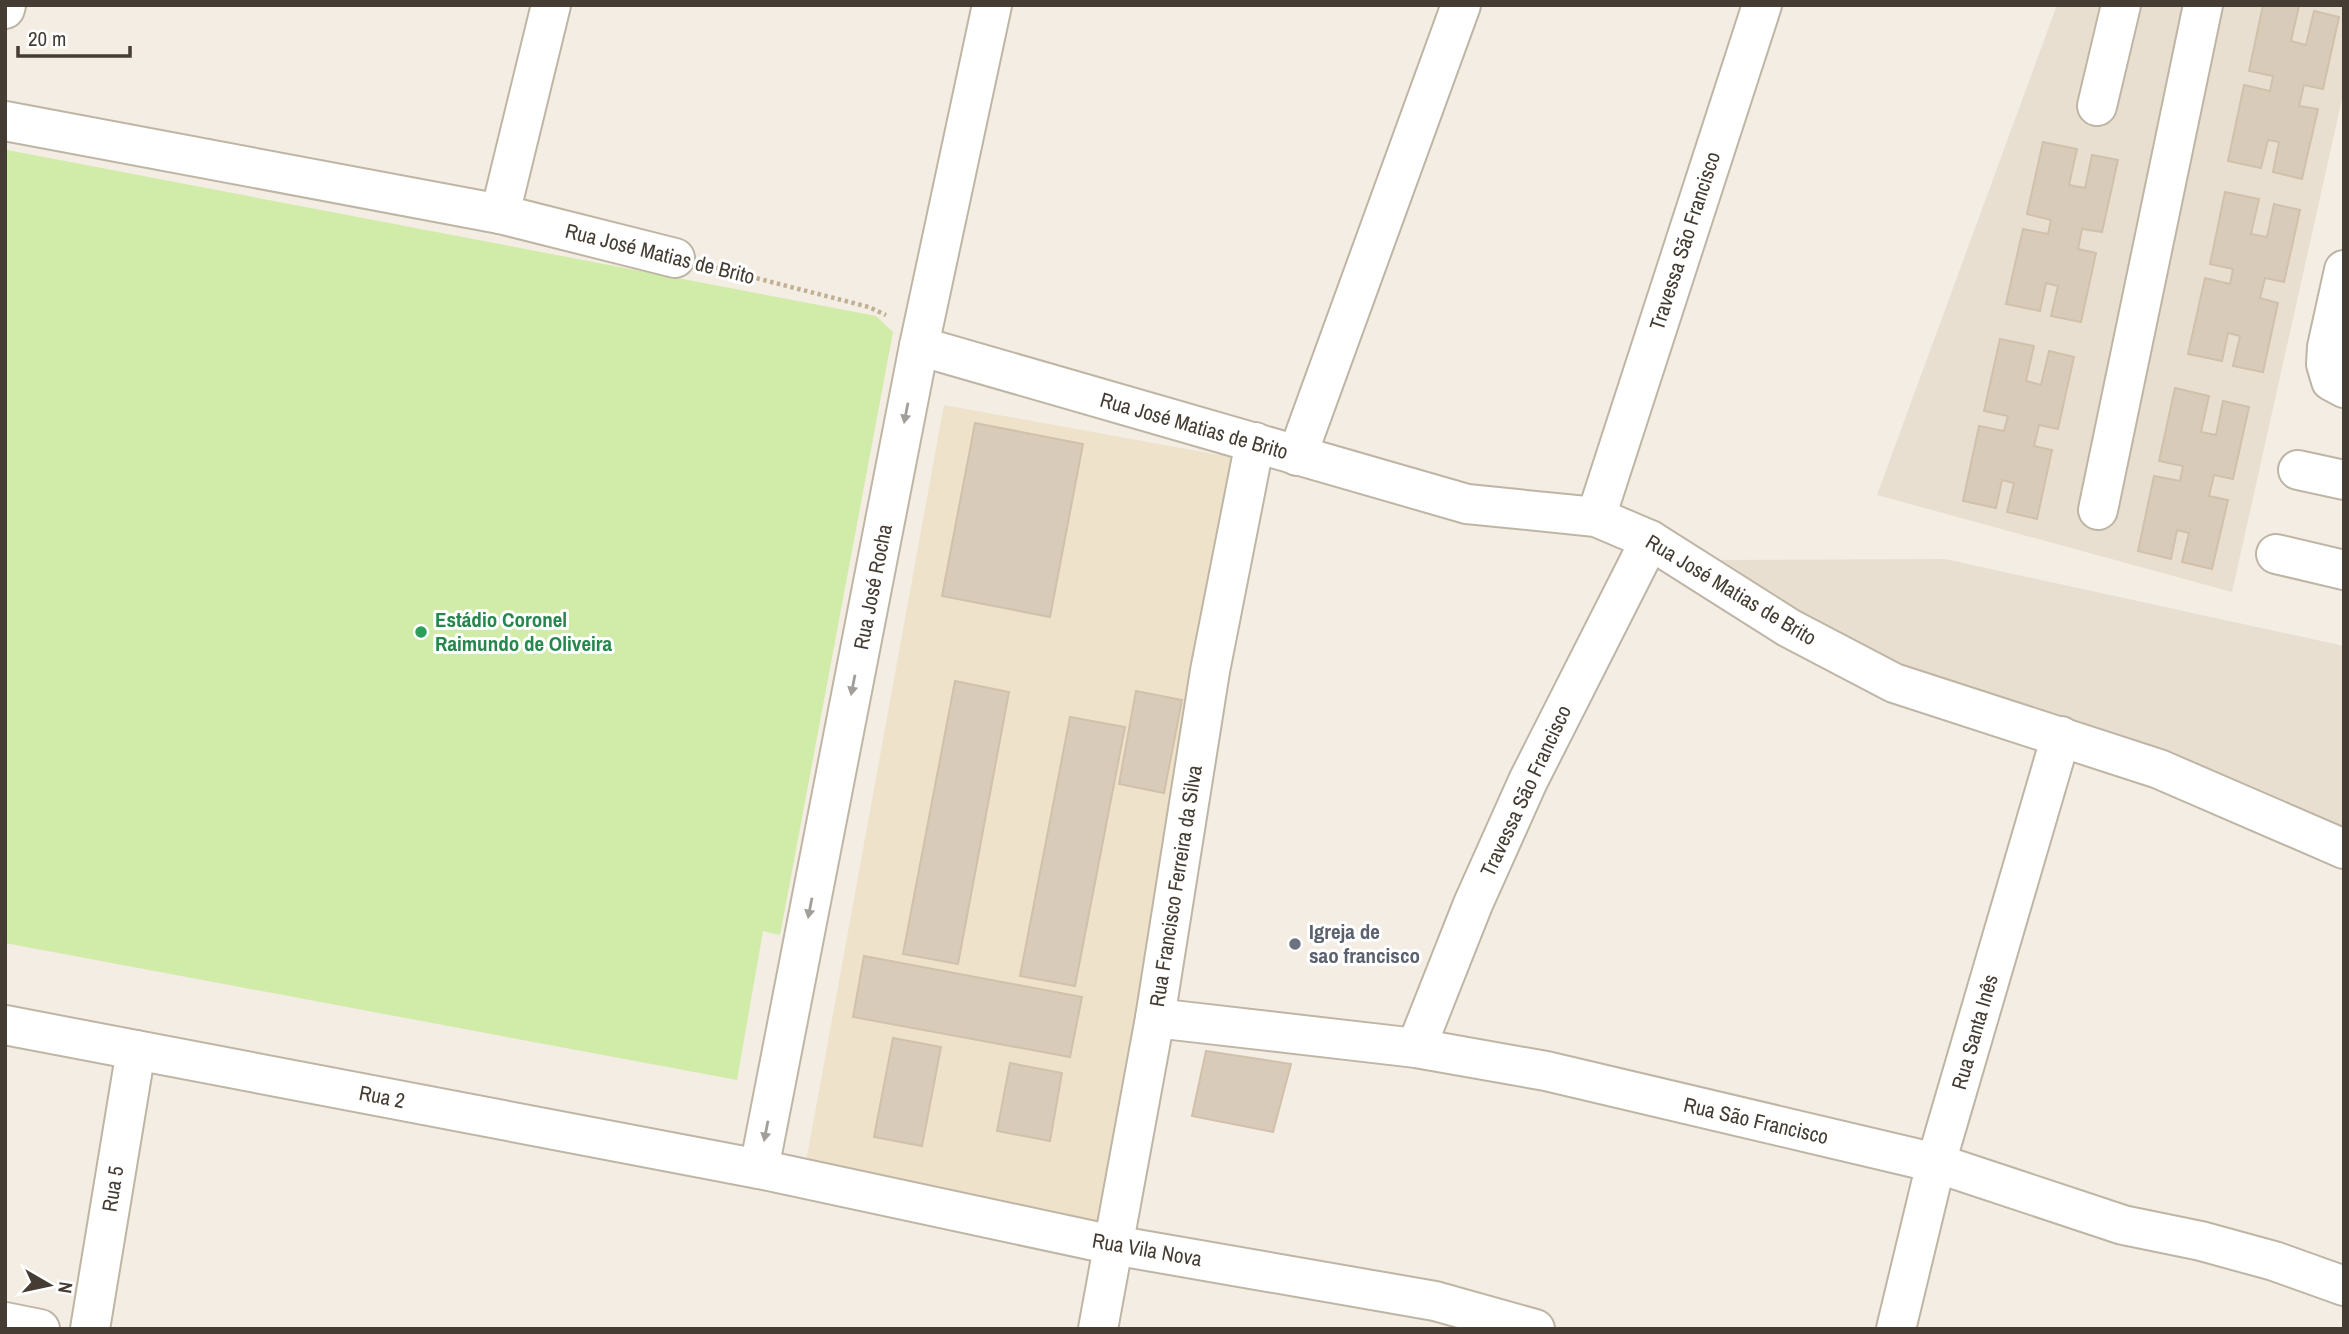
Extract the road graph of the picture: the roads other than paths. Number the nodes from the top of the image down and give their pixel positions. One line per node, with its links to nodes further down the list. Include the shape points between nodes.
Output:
1 (551, 5): 9 (street)
2 (992, 5): 12 (street, Rua José Rocha)
3 (1461, 5): 15 (street)
4 (1762, 5): 19 (street, Travessa São Francisco)
5 (2122, 5): 7 (street)
6 (2203, 5): 18 (street)
7 (2097, 106)
8 (5, 121): 9 (street, Rua José Matias de Brito)
9 (500, 214): 10 (street, Rua José Matias de Brito)
10 (675, 258)
11 (2344, 270): 13 (street, via 2326,364 2331,381)
12 (919, 346): 14 (street, Rua José Matias de Brito); 30 (street, Rua José Rocha, one-way to 30)
13 (2344, 388)
14 (1255, 442): 15 (street, Rua José Matias de Brito); 25 (street, Rua Francisco Ferreira da Silva, via 1210,671)
15 (1297, 456): 19 (street, Rua José Matias de Brito, via 1467,504)
16 (2298, 470): 17 (street)
17 (2344, 480)
18 (2098, 510)
19 (1596, 517): 20 (street, Rua José Matias de Brito)
20 (1650, 540): 23 (street, Rua José Matias de Brito, via 1789,628 1894,683); 27 (street, Travessa São Francisco, via 1528,781)
21 (2276, 554): 22 (street)
22 (2344, 570)
23 (2061, 736): 24 (street, Rua José Matias de Brito, via 2159,769); 29 (street, Rua Santa Inês)
24 (2344, 849)
25 (1155, 1018): 27 (street, Rua São Francisco); 31 (street, Rua Francisco Ferreira da Silva)
26 (5, 1025): 28 (street, Rua 2)
27 (1416, 1048): 29 (street, Rua São Francisco, via 1546,1071)
28 (136, 1050): 30 (street, Rua 2); 35 (street, Rua 5)
29 (1936, 1163): 32 (street, Rua São Francisco, via 2123,1225 2213,1244); 38 (street, Rua Santa Inês)
30 (759, 1169): 31 (street, Rua Vila Nova)
31 (1113, 1245): 36 (street, Rua Francisco Ferreira da Silva); 37 (street, Rua Vila Nova, via 1435,1301)
32 (2344, 1286)
33 (5, 1322): 34 (street)
34 (40, 1329)
35 (90, 1329)
36 (1098, 1329)
37 (1535, 1329)
38 (1896, 1329)

